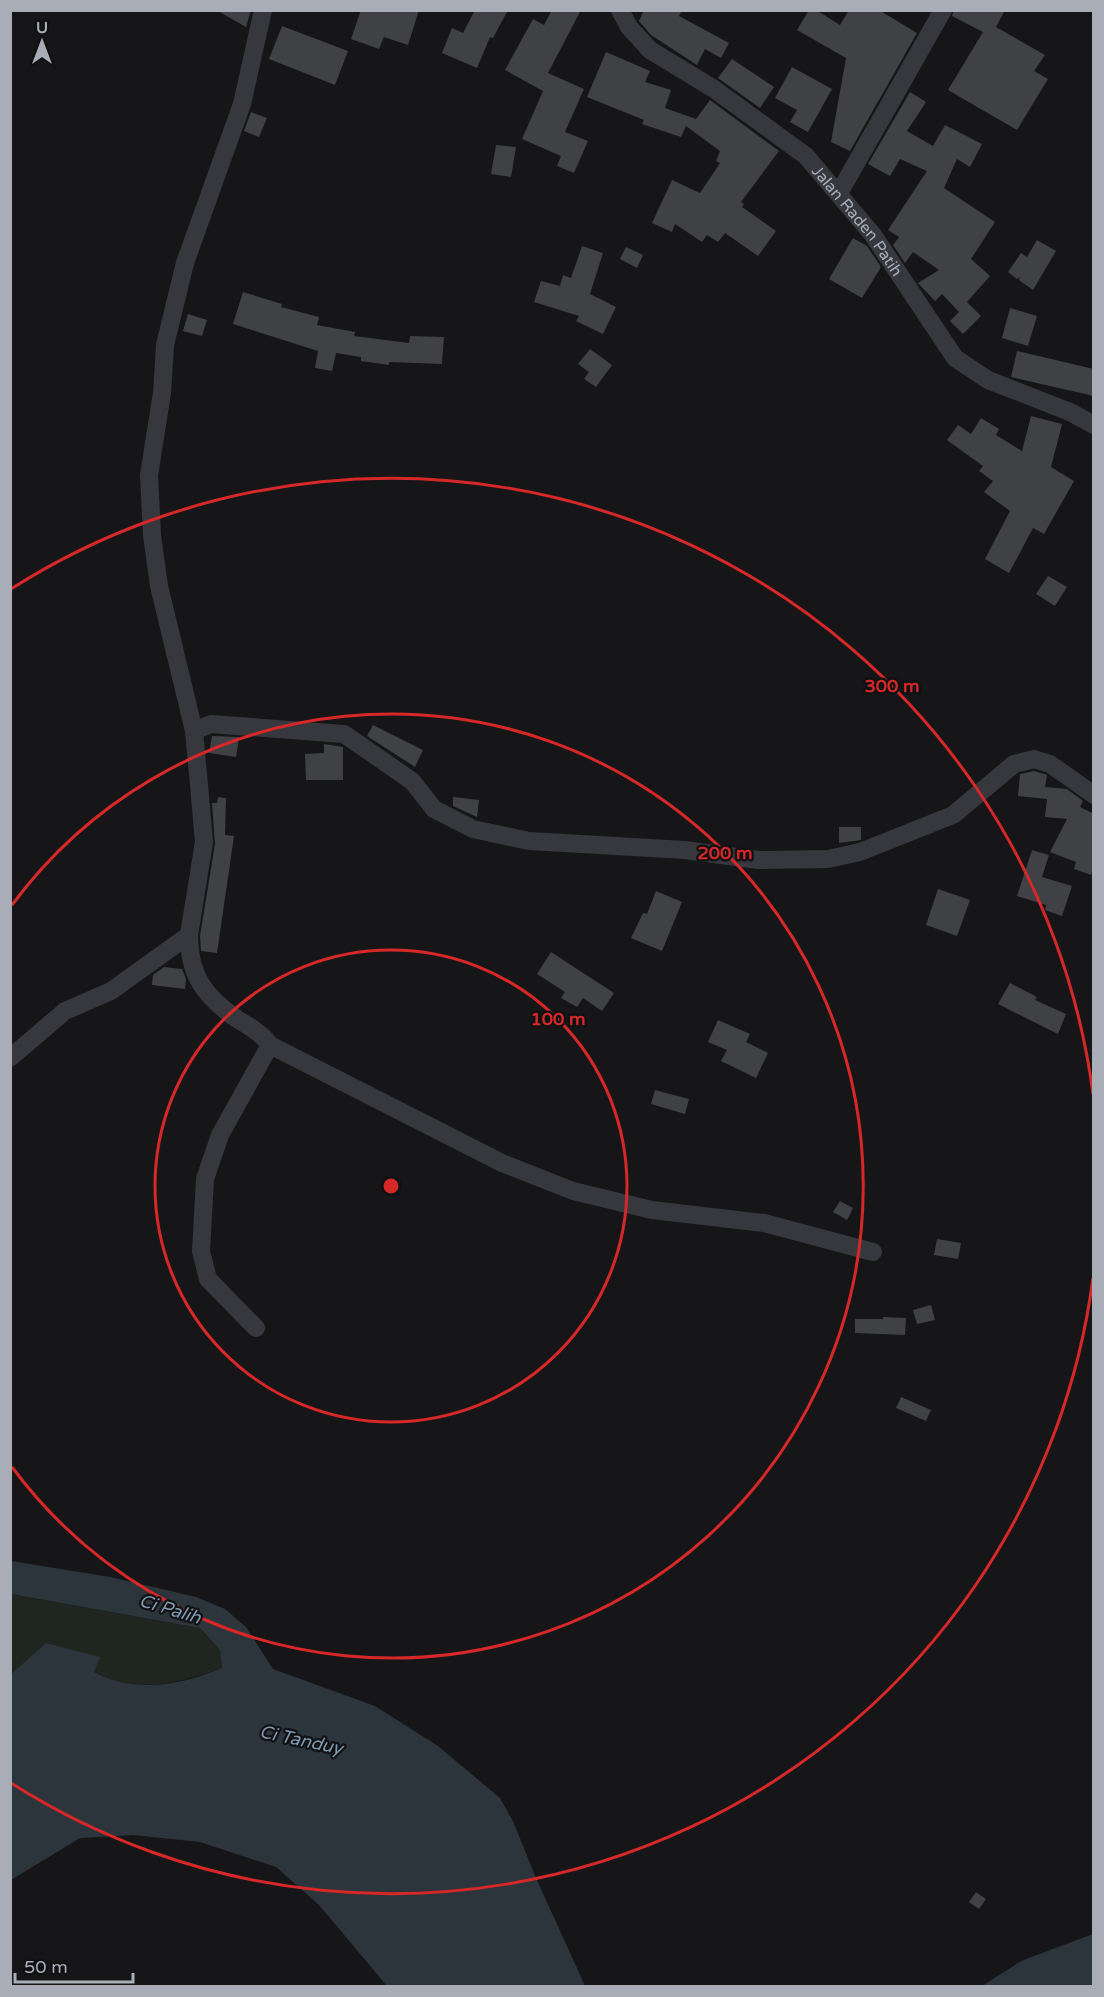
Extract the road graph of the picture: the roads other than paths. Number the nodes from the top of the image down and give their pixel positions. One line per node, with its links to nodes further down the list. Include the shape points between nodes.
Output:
1 (263, 10): 6 (street, via 242,104 186,263 165,345 149,475 159,586)
2 (620, 10): 4 (street, Jalan Raden Patih, via 650,50 714,88 807,156)
3 (943, 10): 4 (street)
4 (838, 193): 5 (street, Jalan Raden Patih, via 889,257 956,358 988,380)
5 (1094, 425)
6 (194, 731): 7 (street, via 211,724 344,734 412,781 434,809 473,829 529,841 685,850 758,860 828,859 860,852 953,815 1014,764 1034,759 1050,764); 8 (street, via 204,842)
7 (1094, 795)
8 (189, 935): 9 (street, via 189,958 202,990 264,1036); 10 (street, via 111,991 65,1011)
9 (270, 1045): 11 (street, via 502,1163 573,1191 652,1210 764,1223); 12 (street, via 220,1135 204,1179 201,1251 208,1279)
10 (10, 1058)
11 (873, 1252)
12 (256, 1328)

